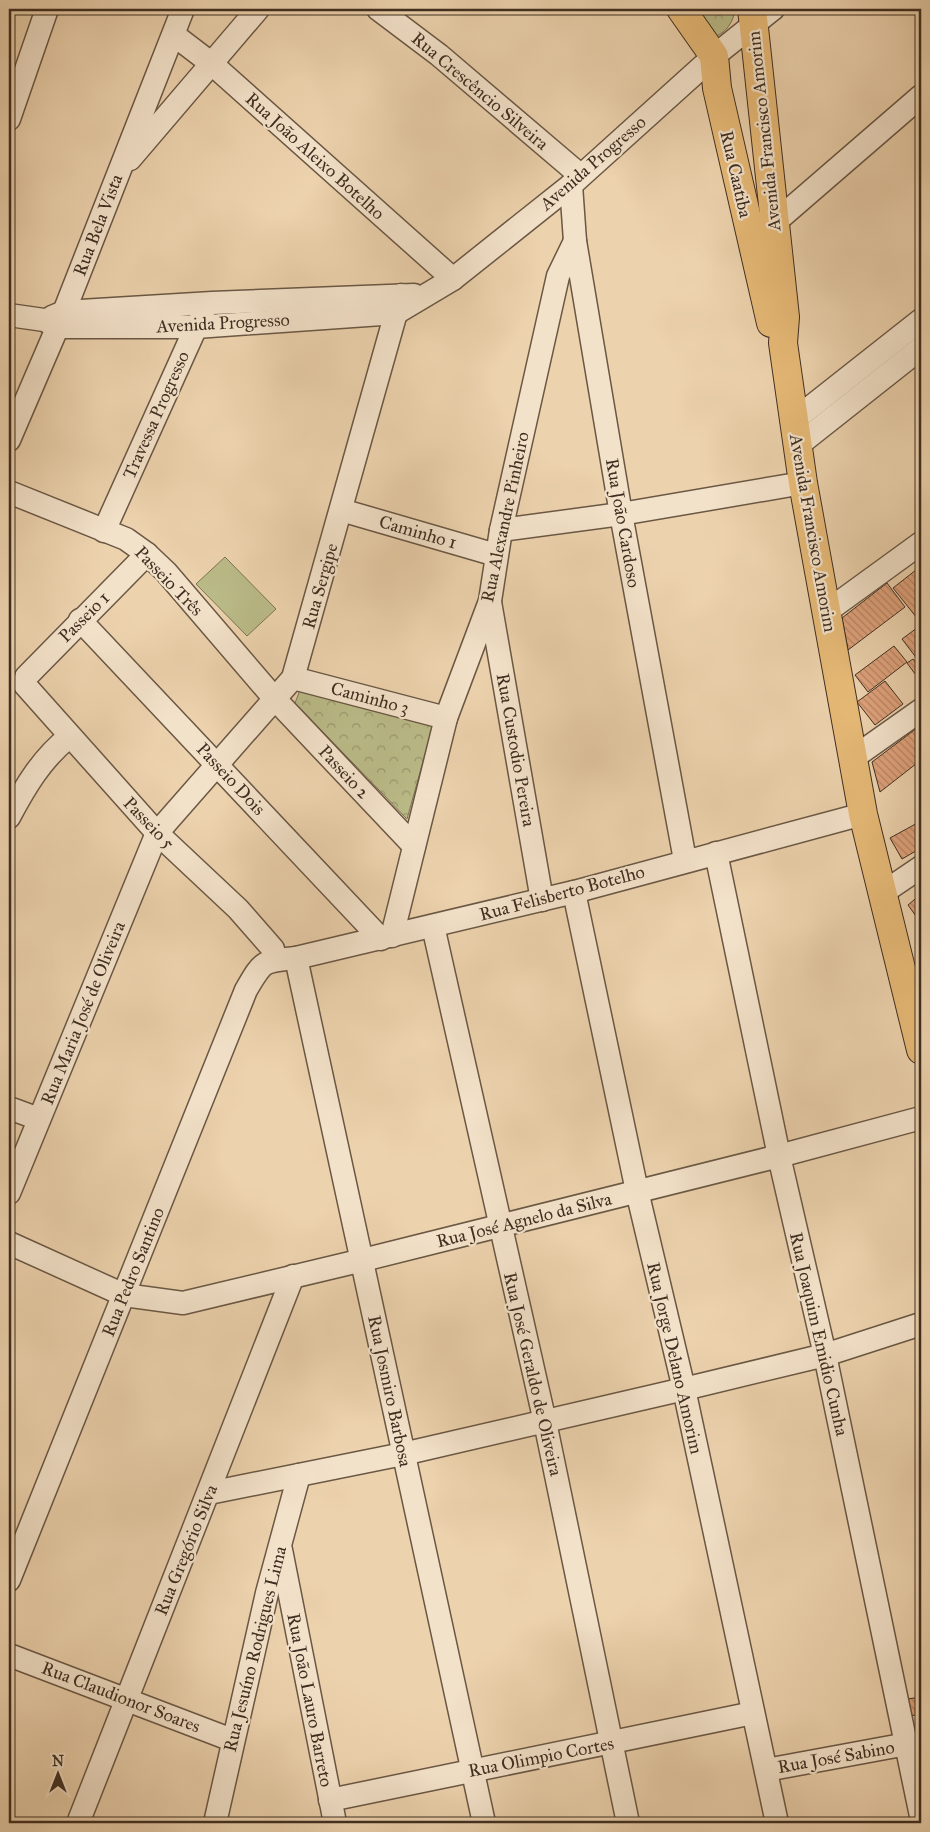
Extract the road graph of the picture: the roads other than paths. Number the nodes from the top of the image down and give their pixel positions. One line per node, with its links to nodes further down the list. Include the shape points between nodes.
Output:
1 (46, 9): 11 (street)
2 (184, 9): 7 (street, Rua Bela Vista)
3 (258, 9): 9 (street)
4 (378, 9): 13 (street, Rua Crescêncio Silveira, via 439,55)
5 (681, 9): 8 (main road)
6 (759, 13): 8 (street, Avenida Progresso); 14 (main road, Avenida Francisco Amorim)
7 (174, 36): 9 (street, Rua João Aleixo Botelho); 12 (street, Rua Bela Vista)
8 (714, 56): 13 (street, Avenida Progresso); 16 (main road, Rua Caatiba, via 716,88)
9 (212, 64): 12 (street); 17 (street, Rua João Aleixo Botelho)
10 (921, 96): 14 (street)
11 (9, 119)
12 (119, 172): 21 (street, Rua Bela Vista)
13 (576, 180): 15 (street, Rua João Cardoso); 17 (street, Avenida Progresso)
14 (774, 224): 16 (street); 24 (main road, Avenida Francisco Amorim, via 784,317)
15 (575, 241): 31 (street, Rua João Cardoso); 33 (street, Rua Alexandre Pinheiro, via 558,276)
16 (751, 243): 24 (main road, Rua Caatiba, via 772,330)
17 (453, 279): 19 (street, Avenida Progresso, via 428,296)
18 (212, 303): 19 (street, Avenida Progresso); 21 (street, Avenida Progresso); 23 (street, Travessa Progresso)
19 (398, 304): 23 (street, Avenida Progresso); 30 (street, Rua Sergipe)
20 (9, 315): 21 (street, Avenida Progresso)
21 (55, 320): 23 (street, Avenida Progresso); 27 (street, Rua Bela Vista)
22 (921, 320): 26 (street)
23 (196, 327): 32 (street, Travessa Progresso)
24 (783, 343): 26 (main road, Avenida Francisco Amorim)
25 (921, 348): 26 (street)
26 (795, 434): 28 (main road, Avenida Francisco Amorim)
27 (9, 440)
28 (803, 483): 31 (street); 38 (main road, Avenida Francisco Amorim)
29 (9, 492): 32 (street, Passeio Três)
30 (341, 510): 36 (street, Caminho 1); 40 (street, Rua Sergipe)
31 (621, 514): 33 (street); 53 (street, Rua João Cardoso)
32 (104, 530): 35 (street, Passeio Três, via 126,539)
33 (501, 530): 36 (street, Rua Alexandre Pinheiro)
34 (921, 543): 38 (street)
35 (147, 554): 39 (street, Passeio 1); 42 (street, Passeio Três)
36 (496, 555): 37 (street, Rua Alexandre Pinheiro)
37 (490, 601): 44 (street, Rua Alexandre Pinheiro); 57 (street, Rua Custodio Pereira)
38 (826, 612): 46 (main road, Avenida Francisco Amorim)
39 (80, 620): 41 (street, Passeio 1); 47 (street, Passeio Dois)
40 (293, 678): 42 (street, Rua Sergipe); 44 (street, Caminho 3)
41 (24, 682): 45 (street, Passeio 5)
42 (274, 698): 47 (street, Rua Sergipe); 51 (street, Passeio 2)
43 (921, 710): 46 (street)
44 (446, 718): 51 (street, Rua Alexandre Pinheiro)
45 (70, 737): 49 (street, via 34,774); 50 (street, Passeio 5)
46 (853, 758): 48 (main road, Avenida Francisco Amorim)
47 (216, 763): 50 (street, Rua Sergipe); 59 (street, Passeio Dois)
48 (863, 814): 52 (street, Rua Felisberto Botelho); 56 (main road, Avenida Francisco Amorim)
49 (9, 817)
50 (157, 833): 60 (street, Passeio 5, via 238,909 273,949); 64 (street, Rua Maria José de Oliveira)
51 (414, 846): 59 (street, Rua Alexandre Pinheiro)
52 (716, 853): 53 (street, Rua Felisberto Botelho); 65 (street, Rua Joaquim Emidio Cunha)
53 (685, 860): 55 (street, Rua Felisberto Botelho)
54 (921, 867): 56 (street)
55 (574, 892): 57 (street, Rua Felisberto Botelho); 66 (street, Rua Jorge Delano Amorim)
56 (884, 892): 61 (main road, Avenida Francisco Amorim)
57 (542, 900): 58 (street, Rua Felisberto Botelho)
58 (433, 926): 59 (street, Rua Felisberto Botelho); 68 (street, Rua José Geraldo de Oliveira)
59 (387, 937): 60 (street, Rua Felisberto Botelho)
60 (277, 961): 70 (street, Rua Josmiro Barbosa); 72 (street, Rua Pedro Santino, via 246,990)
61 (921, 1050)
62 (9, 1108): 64 (street)
63 (921, 1118): 65 (street, Rua José Agnelo da Silva)
64 (39, 1119): 67 (street, Rua Maria José de Oliveira)
65 (779, 1156): 66 (street, Rua José Agnelo da Silva); 74 (street, Rua Joaquim Emidio Cunha)
66 (637, 1191): 68 (street, Rua José Agnelo da Silva); 75 (street, Rua Jorge Delano Amorim)
67 (9, 1193)
68 (499, 1226): 70 (street, Rua José Agnelo da Silva); 76 (street, Rua José Geraldo de Oliveira)
69 (9, 1242): 72 (street, Rua José Agnelo da Silva)
70 (363, 1260): 71 (street, Rua José Agnelo da Silva); 77 (street, Rua Josmiro Barbosa)
71 (293, 1276): 72 (street, Rua José Agnelo da Silva, via 183,1303); 79 (street, Rua Gregório Silva)
72 (124, 1295): 81 (street, Rua Pedro Santino)
73 (921, 1324): 74 (street)
74 (825, 1355): 75 (street); 87 (street, Rua Joaquim Emidio Cunha)
75 (684, 1389): 76 (street); 84 (street, Rua Jorge Delano Amorim)
76 (545, 1422): 77 (street); 86 (street, Rua José Geraldo de Oliveira)
77 (403, 1454): 78 (street); 88 (street, Rua Josmiro Barbosa)
78 (299, 1475): 79 (street); 80 (street, Rua Jesuíno Rodrigues Lima)
79 (209, 1494): 83 (street, Rua Gregório Silva)
80 (280, 1546): 85 (street, Rua Jesuíno Rodrigues Lima); 90 (street, Rua João Lauro Barreto)
81 (9, 1580)
82 (9, 1655): 83 (street, Rua Claudionor Soares)
83 (125, 1698): 85 (street, Rua Claudionor Soares); 92 (street, Rua Gregório Silva)
84 (753, 1713): 86 (street, Rua Olimpio Cortes); 89 (street, Rua Jorge Delano Amorim)
85 (232, 1740): 93 (street, Rua Jesuíno Rodrigues Lima)
86 (610, 1743): 88 (street, Rua Olimpio Cortes); 96 (street, Rua José Geraldo de Oliveira)
87 (907, 1744): 89 (street, Rua José Sabino); 91 (street, Rua Joaquim Emidio Cunha)
88 (473, 1770): 90 (street, Rua Olimpio Cortes); 95 (street, Rua Josmiro Barbosa)
89 (766, 1770): 97 (street, Rua Jorge Delano Amorim)
90 (330, 1800): 94 (street, Rua João Lauro Barreto)
91 (921, 1816)
92 (78, 1823)
93 (215, 1823)
94 (335, 1823)
95 (484, 1823)
96 (628, 1823)
97 (777, 1823)

